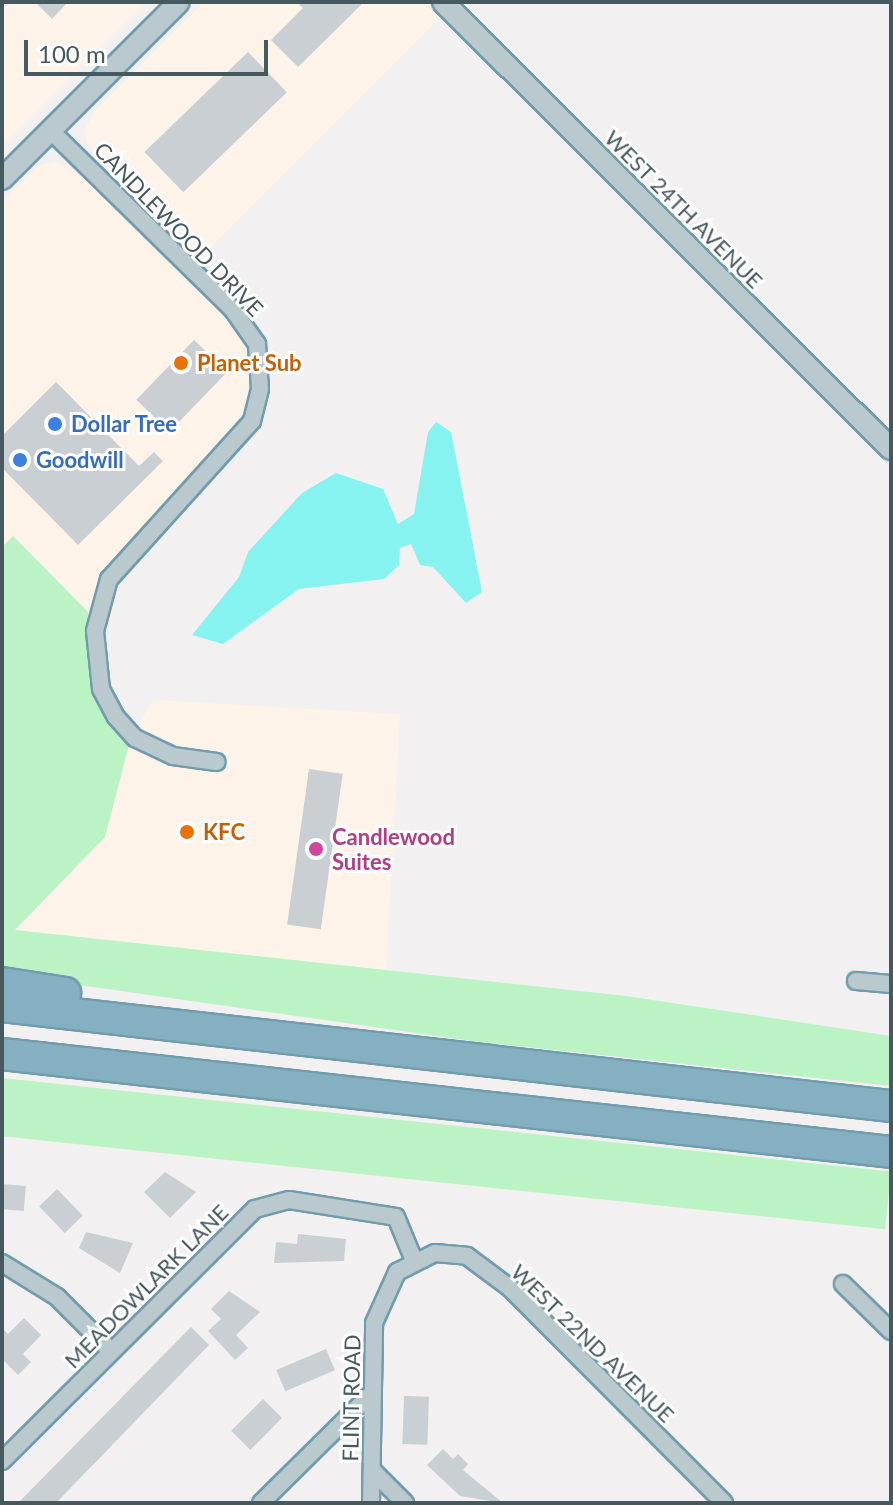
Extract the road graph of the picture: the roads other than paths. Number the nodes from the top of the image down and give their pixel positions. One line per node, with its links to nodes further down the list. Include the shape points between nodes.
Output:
1 (179, 2): 3 (street)
2 (443, 2): 5 (street, WEST 24TH AVENUE)
3 (50, 130): 4 (street); 6 (street, CANDLEWOOD DRIVE, via 233,310 257,344 260,389 252,421 109,579 95,631 101,689 125,727 173,756)
4 (2, 179)
5 (891, 449)
6 (217, 762)
7 (856, 981): 9 (street)
8 (2, 983): 11 (highway, via 175,1011)
9 (891, 984)
10 (2, 1006): 11 (highway)
11 (239, 1030): 13 (highway)
12 (2, 1054): 14 (highway)
13 (891, 1106)
14 (891, 1152)
15 (413, 1258): 19 (street, MEADOWLARK LANE, via 396,1217 289,1200 255,1209); 20 (street, FLINT ROAD, via 380,1299); 26 (street, WEST 22ND AVENUE, via 467,1256 510,1288)
16 (2, 1263): 19 (street, via 57,1297)
17 (843, 1284): 18 (street)
18 (891, 1331)
19 (111, 1351): 21 (street, MEADOWLARK LANE)
20 (369, 1396): 22 (street, FLINT ROAD); 23 (street)
21 (2, 1461)
22 (372, 1470): 24 (street, FLINT ROAD); 25 (street)
23 (261, 1503)
24 (371, 1503)
25 (405, 1503)
26 (724, 1503)

